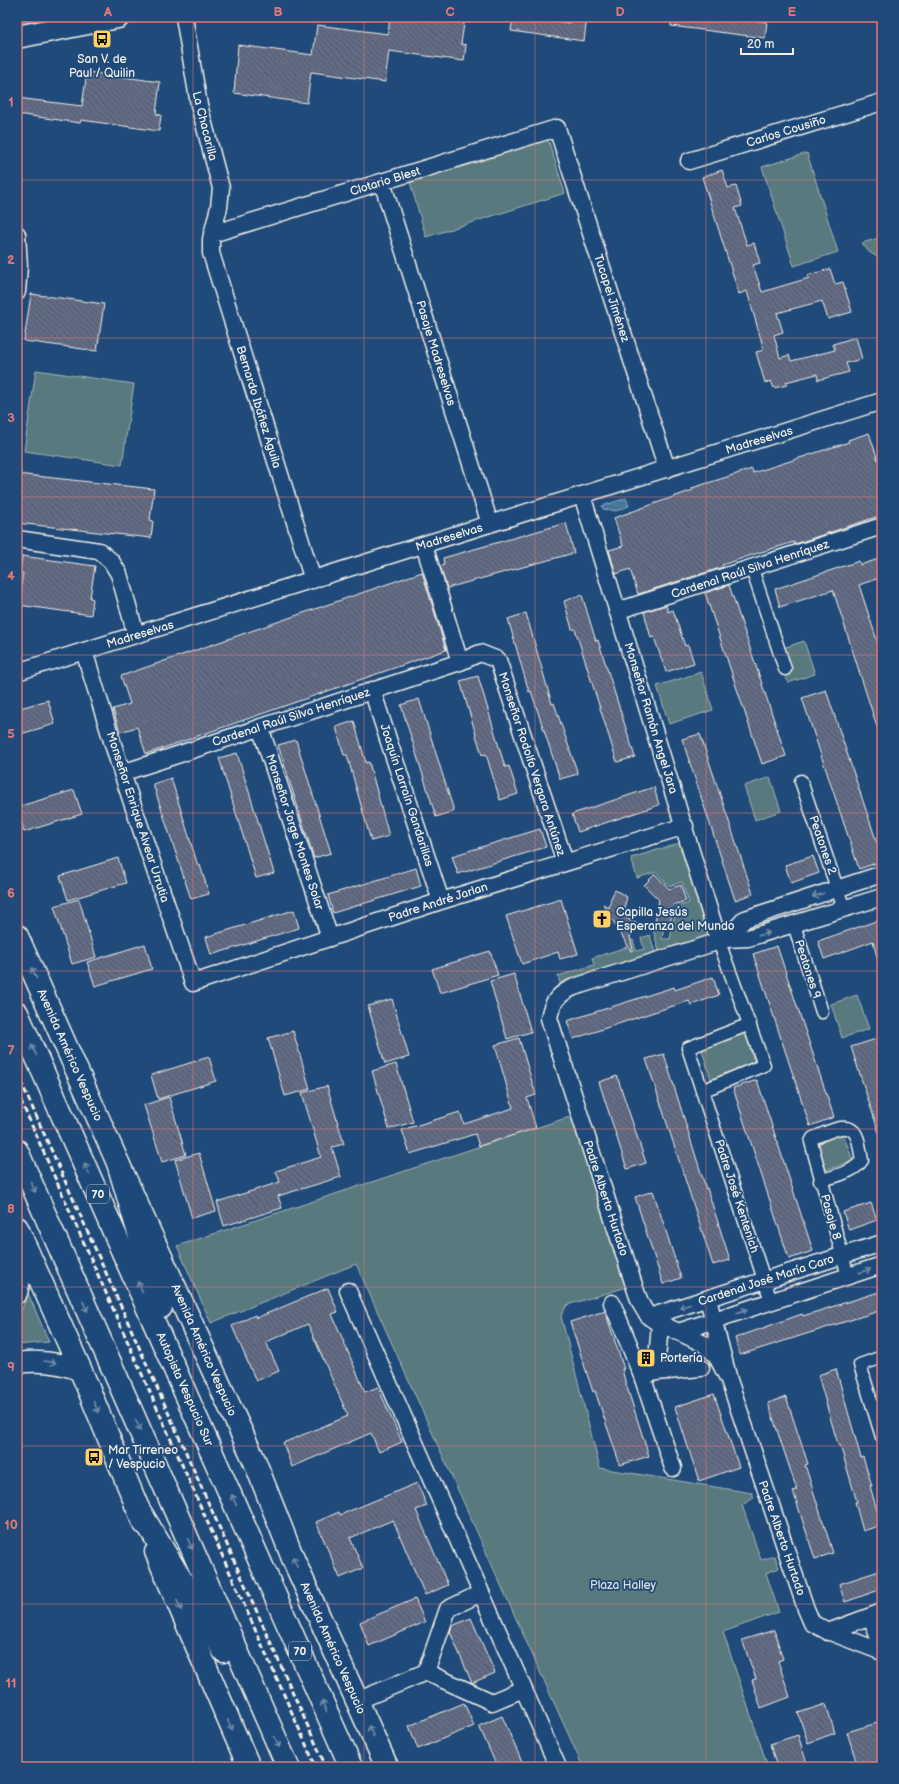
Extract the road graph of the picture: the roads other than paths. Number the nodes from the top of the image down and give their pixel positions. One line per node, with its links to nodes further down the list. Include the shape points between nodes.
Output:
1 (118, 17): 3 (main road)
2 (184, 17): 9 (street, La Chacarilla, via 199,105 221,188)
3 (17, 37)
4 (882, 102): 6 (street, Carlos Cousiño)
5 (557, 128): 7 (street, Clotario Blest); 12 (street, Tucapel Jiménez)
6 (689, 161)
7 (382, 182): 9 (street, Clotario Blest); 14 (street, Pasaje Madreselvas)
8 (17, 234): 10 (street)
9 (212, 234): 19 (street, Bernardo Ibáñez Águila, via 213,260)
10 (17, 292)
11 (882, 401): 12 (street, Madreselvas)
12 (667, 469): 13 (street, Madreselvas)
13 (582, 495): 14 (street, Madreselvas); 20 (street, Monseñor Ramón Angel Jara)
14 (490, 524): 17 (street, Madreselvas)
15 (882, 526): 18 (street, Cardenal Raúl Silva Henríquez)
16 (17, 539): 21 (street, via 99,551 111,561 119,574)
17 (424, 545): 19 (street, Madreselvas); 23 (street)
18 (752, 568): 20 (street, Cardenal Raúl Silva Henríquez); 24 (street)
19 (313, 580): 21 (street, Madreselvas)
20 (618, 611): 30 (street, Monseñor Ramón Angel Jara)
21 (136, 635): 22 (street, Madreselvas)
22 (84, 651): 25 (street, Madreselvas); 28 (street, Monseñor Enrique Alvear Urrutia)
23 (460, 662): 26 (street, Cardenal Raúl Silva Henríquez); 31 (street, Monseñor Rodolfo Vergara Antúnez, via 480,653 498,660)
24 (785, 669)
25 (17, 672)
26 (372, 690): 27 (street, Cardenal Raúl Silva Henríquez); 35 (street, Joaquín Larraín Gandarillas)
27 (260, 727): 28 (street, Cardenal Raúl Silva Henríquez); 39 (street, Monseñor Jorge Montes Solar)
28 (122, 773): 41 (street, Monseñor Enrique Alvear Urrutia)
29 (801, 781): 33 (street, Peatones 2)
30 (685, 826): 31 (street, Padre André Jarlan); 40 (street, Monseñor Ramón Angel Jara)
31 (565, 862): 35 (street, Padre André Jarlan)
32 (882, 874): 33 (street)
33 (838, 888): 36 (street, Peatones 2); 40 (street, one-way to 40, via 745,919)
34 (882, 897): 36 (street)
35 (441, 901): 39 (street, Padre André Jarlan)
36 (844, 909): 37 (street)
37 (794, 925): 40 (street, one-way to 37, via 748,938); 42 (street, Peatones 9)
38 (17, 936): 47 (main road, Avenida Américo Vespucio, one-way to 38)
39 (330, 938): 41 (street, Padre André Jarlan)
40 (722, 940): 44 (street); 62 (street, Padre Alberto Hurtado, via 564,991 551,1007 549,1018 633,1282 644,1310)
41 (193, 983)
42 (822, 1012)
43 (17, 1013): 68 (main road, Autopista Vespucio Sur / 70, one-way to 43)
44 (750, 1024): 45 (street, via 764,1065); 45 (street, Padre José Kentenich, via 688,1048)
45 (702, 1091): 55 (street, Padre José Kentenich)
46 (17, 1151): 81 (main road, one-way to 81)
47 (118, 1163): 68 (main road); 80 (main road, Avenida Américo Vespucio, one-way to 47, via 294,1561 255,1462)
48 (820, 1181): 48 (street, Pasaje 8, via 811,1142 813,1138 843,1127 850,1129 856,1135 862,1160 859,1166); 52 (street, Pasaje 8)
49 (17, 1228): 51 (main road)
50 (882, 1243): 52 (street, Cardenal José María Caro)
51 (27, 1249): 57 (street); 67 (main road)
52 (842, 1256): 54 (street, Pasaje 8); 55 (street, Cardenal José María Caro)
53 (882, 1266): 54 (street, Cardenal José María Caro, one-way to 53)
54 (848, 1276): 59 (street, Cardenal José María Caro)
55 (765, 1280): 58 (street, Cardenal José María Caro); 59 (street, Padre José Kentenich)
56 (348, 1291): 74 (street)
57 (17, 1293)
58 (708, 1299): 61 (street, Padre Alberto Hurtado); 62 (street, Cardenal José María Caro, one-way to 62)
59 (771, 1301): 61 (street, Cardenal José María Caro, one-way to 59)
60 (612, 1303): 69 (street)
61 (712, 1320): 63 (street, Cardenal José María Caro); 70 (street, Padre Alberto Hurtado)
62 (655, 1321): 63 (street, Padre Alberto Hurtado); 69 (street)
63 (678, 1332): 70 (street, Padre Alberto Hurtado, via 704,1344 716,1355)
64 (882, 1357): 71 (street, via 860,1365)
65 (17, 1363): 67 (street, one-way to 67, via 44,1361)
66 (701, 1368): 69 (street)
67 (81, 1371): 73 (main road, one-way to 73)
68 (178, 1374): 84 (main road, Autopista Vespucio Sur / 70, one-way to 68)
69 (649, 1374): 72 (street)
70 (729, 1380): 76 (street, Padre Alberto Hurtado, via 806,1610 812,1623)
71 (882, 1437)
72 (673, 1468)
73 (136, 1505): 81 (main road); 82 (main road, one-way to 82)
74 (481, 1593): 78 (street, via 448,1608); 79 (street)
75 (876, 1614): 76 (street); 77 (street, Padre Alberto Hurtado)
76 (828, 1632): 77 (street, Padre Alberto Hurtado)
77 (881, 1644)
78 (426, 1672): 79 (street, via 492,1702); 80 (street)
79 (523, 1689): 86 (street)
80 (357, 1701): 85 (main road, Avenida Américo Vespucio, one-way to 80)
81 (266, 1716): 83 (main road, one-way to 83)
82 (249, 1767)
83 (288, 1767)
84 (351, 1767)
85 (387, 1767)
86 (558, 1767)

